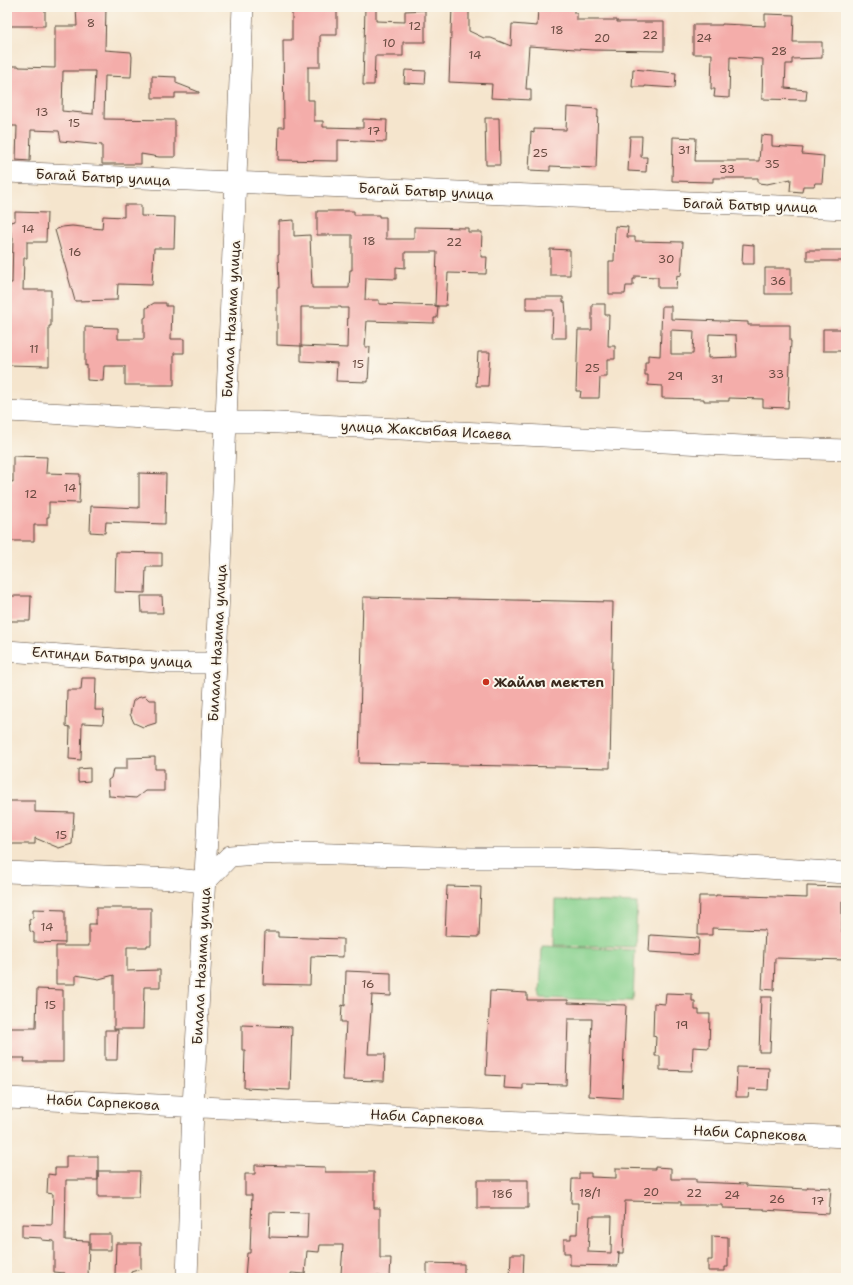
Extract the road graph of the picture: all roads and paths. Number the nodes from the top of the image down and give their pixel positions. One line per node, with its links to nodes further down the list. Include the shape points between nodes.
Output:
1 (243, 7): 3 (street, Билала Назима улица)
2 (7, 172): 3 (street, Багай Батыр улица)
3 (237, 183): 4 (street, Багай Батыр улица); 6 (street, Билала Назима улица)
4 (846, 210)
5 (7, 411): 6 (street, улица Жаксыбая Исаева)
6 (226, 422): 7 (street, улица Жаксыбая Исаева); 9 (street, Билала Назима улица)
7 (846, 450)
8 (7, 651): 9 (street, Елтинди Батыра улица, via 170,663)
9 (216, 663): 12 (street, Билала Назима улица)
10 (7, 872): 12 (street)
11 (846, 872): 12 (street, via 562,858 271,853 230,856)
12 (206, 882): 14 (street, Билала Назима улица)
13 (7, 1098): 14 (street, Наби Сарпекова)
14 (193, 1107): 15 (street, Наби Сарпекова); 16 (street, Билала Назима улица)
15 (846, 1137)
16 (187, 1278)

